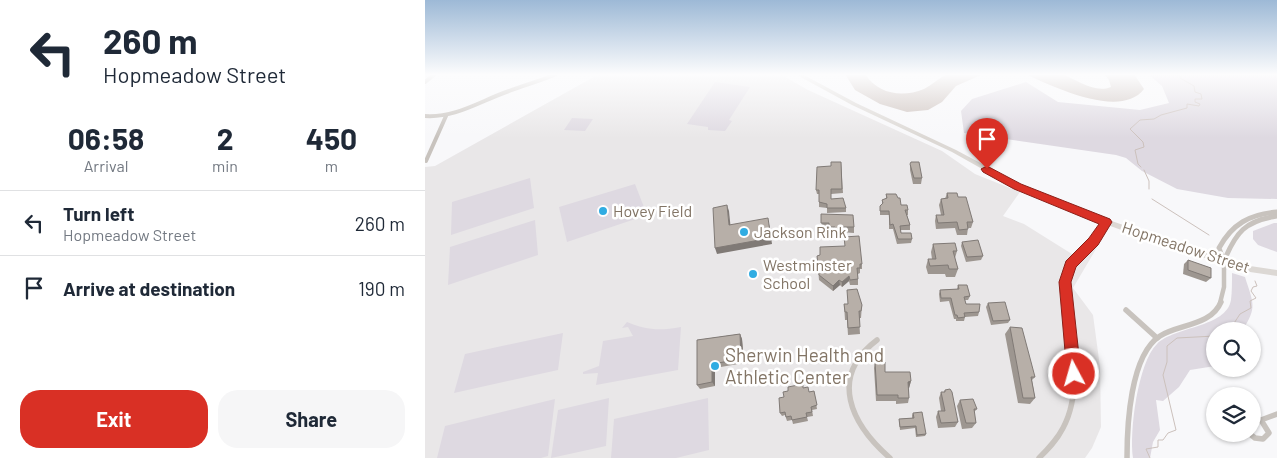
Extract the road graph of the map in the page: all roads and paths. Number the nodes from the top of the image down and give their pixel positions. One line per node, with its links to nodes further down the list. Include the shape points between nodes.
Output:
1 (498, 95): 4 (street)
2 (839, 95): 8 (highway, Hopmeadow Street, via 1018,186)
3 (425, 116): 4 (street)
4 (446, 116): 5 (street)
5 (425, 161)
6 (1277, 212): 9 (street, via 1254,216 1233,226 1219,248)
7 (1277, 216): 9 (street, via 1245,227 1232,240)
8 (1106, 222): 9 (highway, Hopmeadow Street); 18 (street, via 1069,269 1065,286 1074,396 1065,427)
9 (1224, 262): 10 (highway, Hopmeadow Street); 12 (street, via 1224,294 1219,308 1208,318 1170,330)
10 (1277, 273)
11 (1126, 310): 12 (street)
12 (1157, 338): 19 (street, via 1145,352 1137,374)
13 (877, 340): 17 (street, via 853,365 849,398 862,428)
14 (1277, 414): 15 (street)
15 (1261, 420): 16 (street, via 1269,433)
16 (1261, 440)
17 (890, 458)
18 (1039, 458)
19 (1127, 458)

